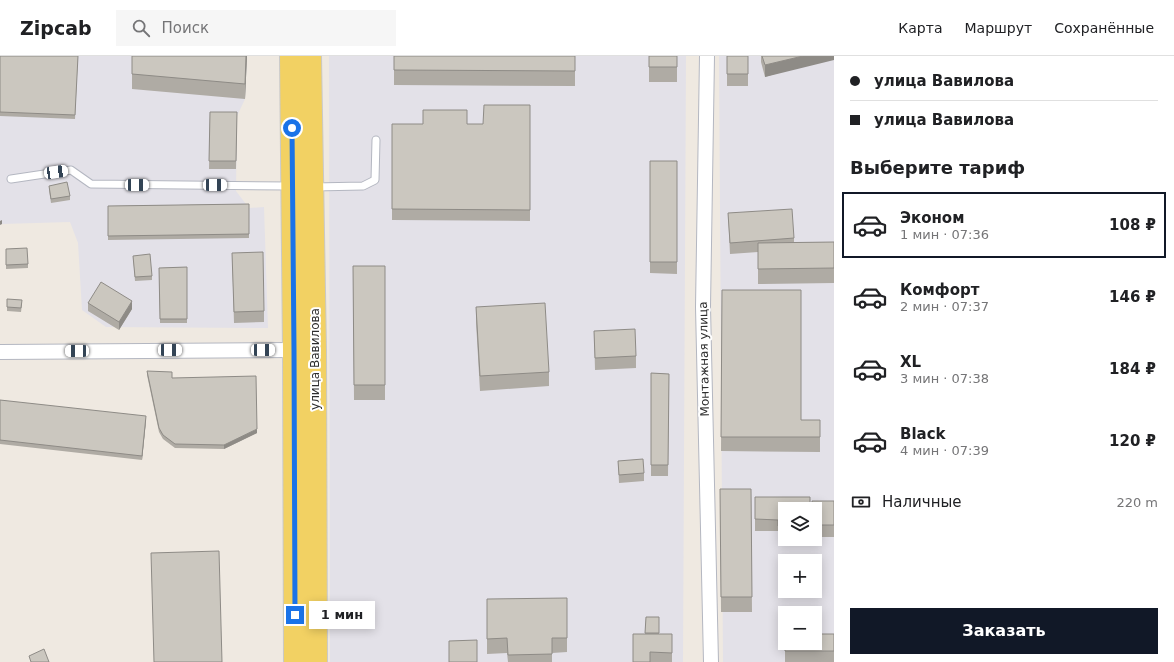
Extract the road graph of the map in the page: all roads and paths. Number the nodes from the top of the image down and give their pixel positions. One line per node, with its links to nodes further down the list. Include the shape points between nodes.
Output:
1 (291, 56): 6 (main road, улица Вавилова)
2 (310, 56): 6 (main road, улица Вавилова)
3 (707, 56): 11 (street, Монтажная улица, via 703,307)
4 (376, 140): 6 (lane, via 376,180 363,186)
5 (11, 179): 6 (lane, via 71,170 91,184)
6 (302, 186): 7 (main road, улица Вавилова); 10 (main road, улица Вавилова, via 315,350)
7 (294, 350): 8 (street, улица Вавилова); 9 (main road, улица Вавилова)
8 (0, 352)
9 (295, 662)
10 (316, 662)
11 (711, 662)

